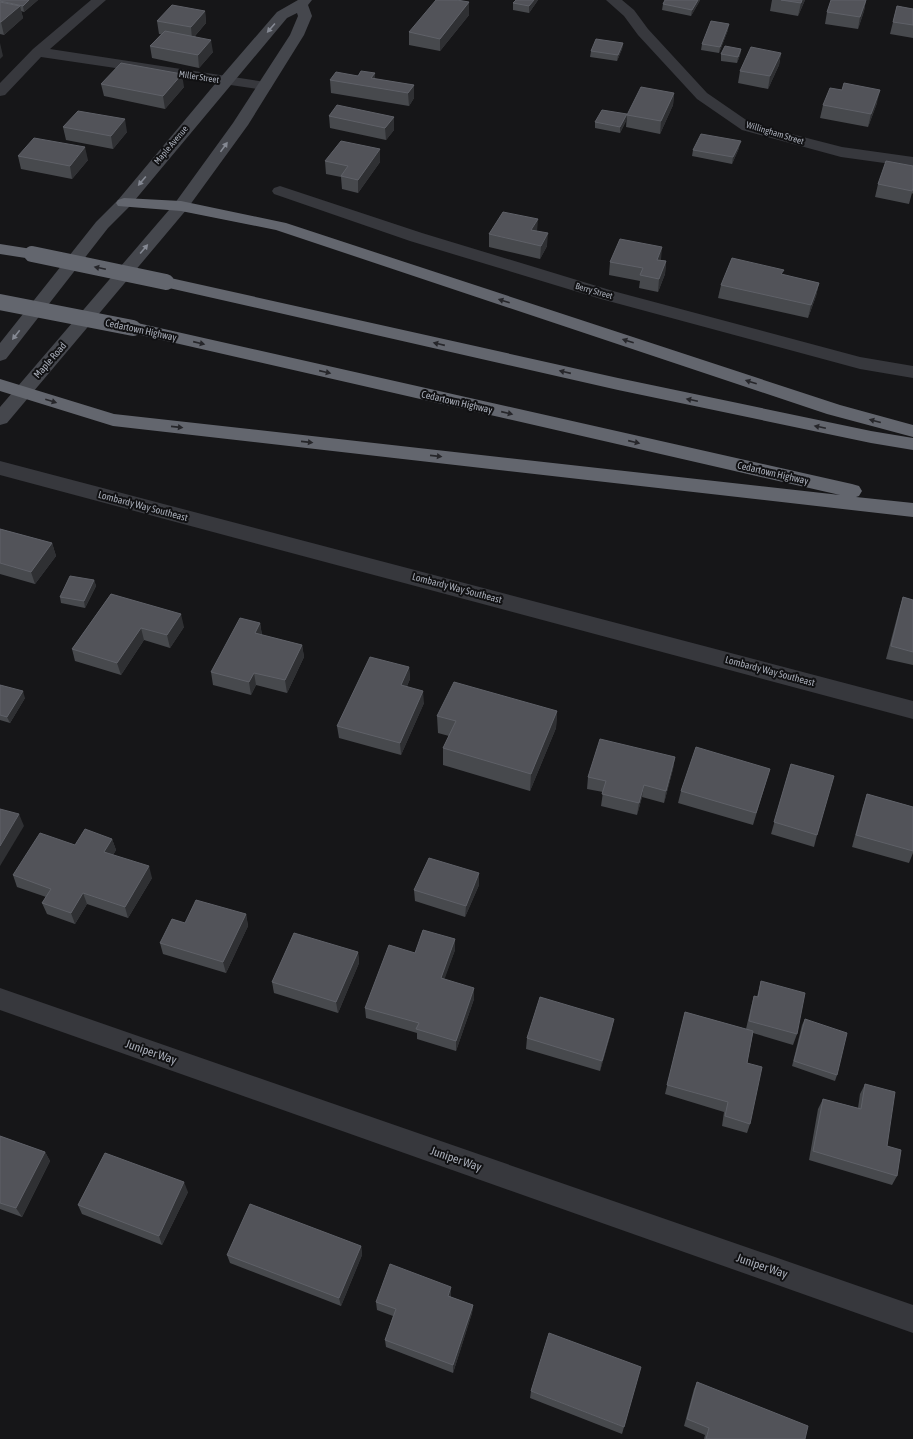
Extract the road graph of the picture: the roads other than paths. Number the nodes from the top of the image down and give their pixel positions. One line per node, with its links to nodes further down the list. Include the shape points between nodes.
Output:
1 (99, 0): 4 (street)
2 (613, 0): 8 (street, Willingham Street, via 629,14 702,96 747,127 840,152)
3 (303, 2): 5 (main road, Maple Avenue, one-way to 5, via 282,15); 6 (main road, Maple Avenue, via 305,16 297,35)
4 (38, 52): 5 (street, Miller Street); 7 (street)
5 (225, 81): 6 (street, Miller Street); 10 (main road, Maple Avenue, one-way to 10)
6 (265, 86): 11 (main road, Maple Avenue, one-way to 6)
7 (0, 92)
8 (913, 162)
9 (280, 191): 16 (street, Berry Street, via 416,237 608,295 860,363)
10 (124, 203): 11 (highway); 15 (main road, Maple Avenue, one-way to 15, via 102,225)
11 (181, 206): 13 (main road, Maple Avenue, one-way to 11); 20 (highway, one-way to 11, via 834,410 280,226)
12 (0, 249): 21 (highway, one-way to 12, bridge, via 618,384 166,282)
13 (101, 300): 18 (main road, Maple Road)
14 (0, 302): 23 (highway, Cedartown Highway, one-way to 23, bridge, via 133,328)
15 (0, 355)
16 (913, 372)
17 (0, 385): 18 (highway)
18 (22, 392): 19 (main road, Maple Road); 24 (highway, one-way to 24, via 113,420)
19 (0, 419)
20 (913, 430)
21 (913, 444)
22 (0, 468): 25 (street, Lombardy Way Southeast)
23 (913, 505)
24 (913, 510)
25 (913, 710)
26 (0, 999): 27 (street, Juniper Way)
27 (913, 1319)

